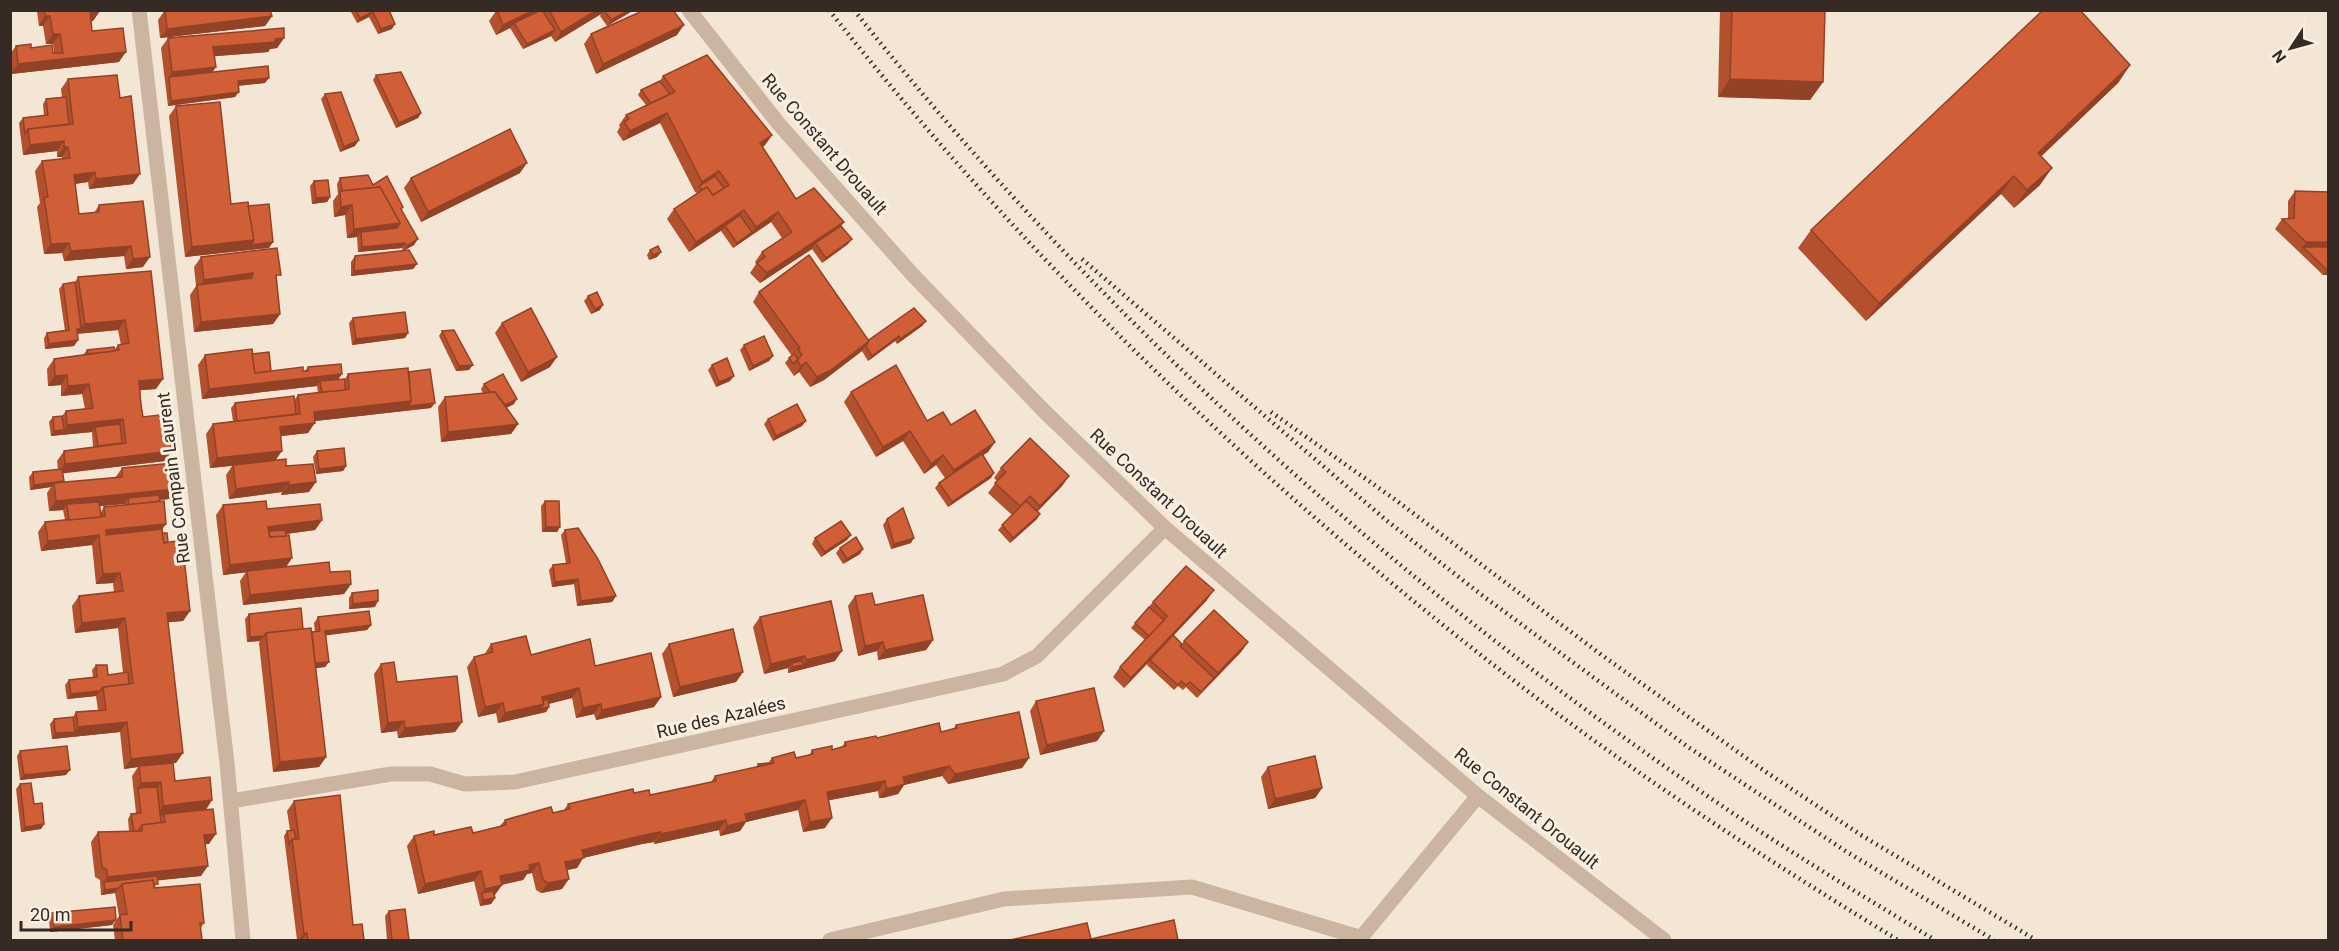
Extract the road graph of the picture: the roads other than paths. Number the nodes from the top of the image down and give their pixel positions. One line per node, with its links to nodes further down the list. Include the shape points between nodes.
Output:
1 (139, 10): 5 (street, Rue Compain Laurent)
2 (689, 10): 3 (street, Rue Constant Drouault, via 778,123 912,274 1043,410)
3 (1165, 528): 4 (street, Rue Constant Drouault); 5 (street, Rue des Azalées, via 1036,656 1003,674 515,782 465,784 430,774 391,774)
4 (1478, 796): 6 (street); 9 (street, Rue Constant Drouault)
5 (231, 801): 7 (street, Rue Compain Laurent)
6 (1360, 939): 8 (street, via 1192,887 1004,899)
7 (243, 940)
8 (830, 940)
9 (1664, 940)

